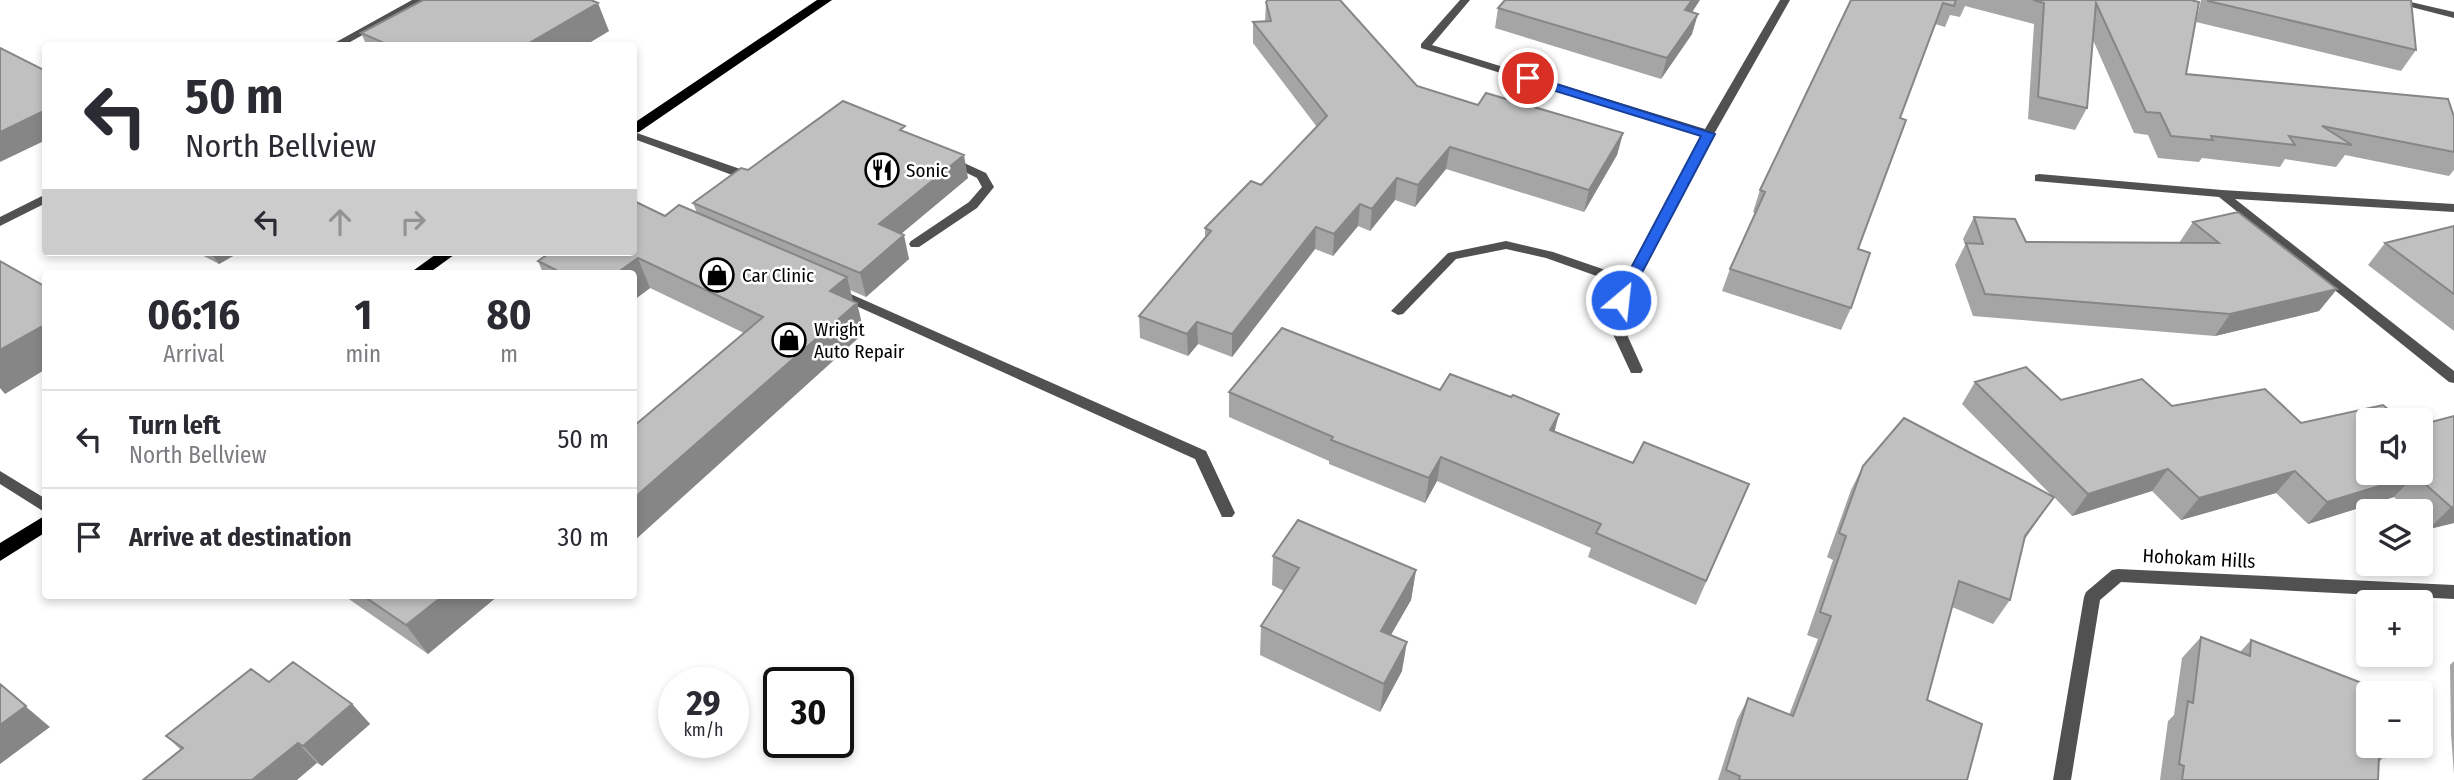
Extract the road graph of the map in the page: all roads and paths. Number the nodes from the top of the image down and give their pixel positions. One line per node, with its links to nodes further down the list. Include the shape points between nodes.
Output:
1 (420, 0): 7 (street)
2 (826, 0): 8 (main road)
3 (1465, 0): 9 (street, via 1425,46)
4 (1786, 0): 9 (street)
5 (2389, 0): 6 (street)
6 (2454, 15)
7 (341, 42)
8 (637, 127)
9 (1708, 134): 21 (street)
10 (637, 136): 12 (street)
11 (940, 155): 18 (street, via 982,176 988,187 973,205)
12 (739, 173)
13 (2039, 178): 14 (street)
14 (2222, 194): 16 (street); 25 (street)
15 (42, 200): 17 (street)
16 (2454, 208)
17 (0, 222)
18 (915, 244)
19 (444, 256): 20 (main road)
20 (423, 270)
21 (1630, 283): 23 (street, via 1506,245 1452,256); 24 (street, via 1612,317)
22 (828, 289): 28 (street, via 1200,454)
23 (1398, 311)
24 (1636, 370)
25 (2454, 378)
26 (0, 477): 27 (street)
27 (42, 505)
28 (1227, 513)
29 (42, 525): 30 (main road)
30 (0, 553)
31 (2454, 592): 32 (street, Hohokam Hills, via 2118,575 2092,597)
32 (2062, 780)

